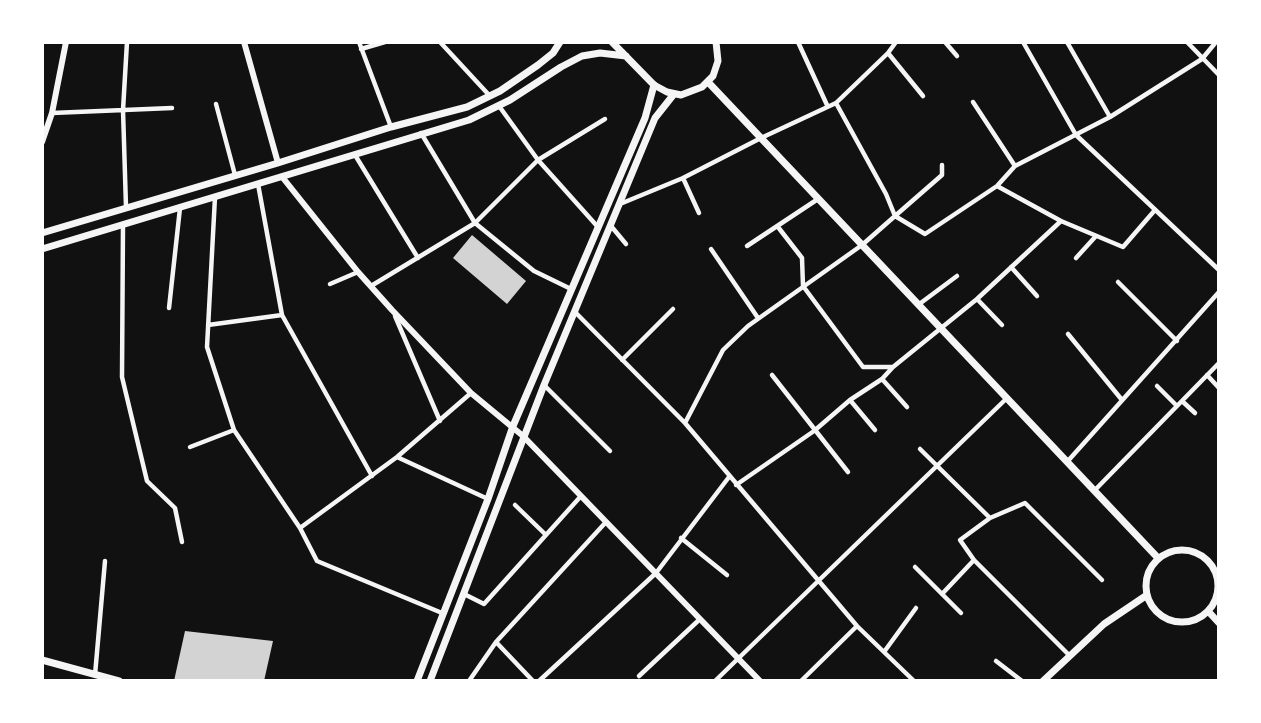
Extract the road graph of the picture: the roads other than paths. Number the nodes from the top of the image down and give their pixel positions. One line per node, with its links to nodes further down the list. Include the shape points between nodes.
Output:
1 (66, 42): 35 (street)
2 (127, 42): 34 (street)
3 (244, 42): 45 (street)
4 (359, 42): 17 (street)
5 (385, 42): 17 (street)
6 (440, 42): 26 (street)
7 (560, 42): 26 (main road, via 538,65)
8 (612, 42): 19 (main road)
9 (716, 42): 23 (main road, via 718,61)
10 (798, 42): 31 (street)
11 (897, 42): 18 (street)
12 (945, 42): 20 (street)
13 (1023, 42): 40 (street)
14 (1067, 42): 36 (street)
15 (1187, 42): 21 (street)
16 (1216, 42): 21 (street)
17 (361, 49): 38 (street)
18 (888, 53): 27 (street); 29 (street)
19 (626, 56): 24 (main road); 32 (main road, via 600,53 582,57)
20 (957, 56)
21 (1202, 59): 22 (street); 36 (street)
22 (1219, 75)
23 (708, 82): 25 (main road, via 696,91); 41 (main road)
24 (654, 85): 25 (main road); 64 (main road, via 645,118)
25 (674, 94): 55 (main road, via 655,118)
26 (489, 96): 38 (main road, via 467,107)
27 (923, 96)
28 (973, 102): 47 (street)
29 (836, 103): 31 (street); 60 (street)
30 (216, 104): 48 (street)
31 (828, 105): 41 (street)
32 (499, 106): 39 (main road); 44 (street)
33 (172, 108): 34 (street)
34 (123, 110): 35 (street); 56 (street)
35 (52, 113): 42 (street)
36 (1110, 117): 40 (street)
37 (605, 119): 44 (street)
38 (391, 127): 45 (main road)
39 (421, 133): 43 (main road); 63 (street)
40 (1076, 135): 47 (street); 58 (street)
41 (761, 138): 50 (street); 54 (main road)
42 (42, 142)
43 (355, 155): 49 (main road); 74 (street)
44 (538, 160): 63 (street); 64 (street)
45 (278, 163): 48 (main road)
46 (942, 165): 60 (street, via 942,175)
47 (1015, 166): 52 (street)
48 (236, 176): 56 (main road)
49 (283, 178): 51 (main road); 78 (street)
50 (683, 178): 55 (street); 59 (street)
51 (258, 184): 53 (main road); 93 (street)
52 (997, 186): 60 (street, via 925,234); 61 (street)
53 (215, 196): 57 (main road); 95 (street)
54 (818, 199): 66 (street); 70 (main road)
55 (620, 204): 65 (main road)
56 (126, 208): 67 (main road)
57 (180, 208): 62 (main road); 89 (street)
58 (1155, 210): 68 (street, via 1123,247); 77 (street)
59 (699, 213)
60 (895, 216): 70 (street)
61 (1061, 221): 68 (street); 76 (street)
62 (123, 223): 72 (main road); 143 (street, via 122,377 147,481 174,508)
63 (475, 223): 74 (street); 84 (street, via 534,271)
64 (597, 226): 84 (main road)
65 (611, 226): 69 (street); 92 (main road)
66 (778, 227): 71 (street); 83 (street, via 802,258)
67 (42, 233)
68 (1096, 236): 75 (street)
69 (626, 244)
70 (862, 244): 83 (street); 88 (main road)
71 (747, 246)
72 (42, 249)
73 (711, 249): 94 (street)
74 (418, 258): 82 (street)
75 (1076, 258)
76 (1011, 267): 86 (street); 87 (street)
77 (1219, 270)
78 (358, 272): 81 (street); 82 (street)
79 (957, 276): 88 (street)
80 (1118, 282): 99 (street)
81 (330, 284)
82 (371, 286): 91 (street)
83 (803, 286): 94 (street); 102 (street, via 863,367)
84 (572, 290): 119 (main road)
85 (1219, 292): 99 (street)
86 (1037, 296)
87 (977, 299): 96 (street); 97 (street)
88 (918, 305): 97 (main road)
89 (169, 307)
90 (673, 309): 100 (street)
91 (392, 310): 109 (street); 117 (street)
92 (575, 312): 100 (street); 106 (main road)
93 (282, 315): 95 (street); 131 (street)
94 (758, 318): 118 (street, via 723,350)
95 (208, 325): 120 (street, via 207,347)
96 (1002, 325)
97 (942, 329): 102 (street); 110 (main road)
98 (1068, 334): 112 (street)
99 (1177, 341): 112 (street)
100 (622, 360): 118 (street)
101 (1219, 363): 104 (street)
102 (892, 367): 105 (street)
103 (772, 375): 121 (street)
104 (1207, 375): 108 (street); 113 (street)
105 (882, 379): 111 (street); 115 (street)
106 (544, 385): 123 (main road); 126 (street)
107 (1157, 386): 114 (street)
108 (1219, 388)
109 (471, 393): 117 (street); 119 (street)
110 (1007, 398): 128 (main road); 129 (street)
111 (850, 400): 121 (street); 122 (street)
112 (1122, 400): 128 (street)
113 (1182, 401): 114 (street); 116 (street)
114 (1177, 406): 134 (street)
115 (907, 407)
116 (1195, 414)
117 (440, 421): 127 (street)
118 (685, 423): 132 (street)
119 (513, 426): 123 (street); 136 (main road)
120 (234, 430): 124 (street); 140 (street)
121 (814, 430): 130 (street); 133 (street)
122 (875, 430)
123 (523, 436): 135 (street); 153 (main road)
124 (190, 447)
125 (920, 449): 129 (street)
126 (610, 451)
127 (397, 457): 131 (street); 136 (street)
128 (1067, 462): 134 (main road)
129 (936, 465): 138 (street); 152 (street)
130 (848, 472)
131 (372, 476): 140 (street)
132 (729, 477): 133 (street); 142 (street)
133 (736, 485): 152 (street)
134 (1094, 491): 144 (main road)
135 (581, 496): 139 (street); 141 (street)
136 (488, 499): 158 (main road)
137 (515, 505): 141 (street)
138 (990, 518): 145 (street, via 960,540); 151 (street, via 1025,502)
139 (606, 522): 149 (street); 163 (street)
140 (300, 528): 158 (street, via 317,561)
141 (545, 535): 153 (street, via 484,604)
142 (681, 538): 149 (street); 150 (street)
143 (182, 542)
144 (1158, 558): 147 (main road, via 1181,550); 155 (main road, via 1146,582)
145 (974, 560): 154 (street); 165 (street)
146 (105, 561): 169 (street)
147 (1216, 565): 157 (main road, via 1216,598)
148 (915, 567): 154 (street)
149 (656, 573): 160 (street); 176 (street)
150 (727, 575)
151 (1102, 580)
152 (819, 582): 162 (street); 166 (street)
153 (464, 594): 173 (main road)
154 (942, 594): 159 (street)
155 (1147, 595): 157 (main road, via 1154,609 1180,622 1195,620); 165 (main road, via 1104,624)
156 (916, 608): 164 (street)
157 (1208, 611): 161 (main road)
158 (442, 613): 172 (main road)
159 (961, 613)
160 (700, 619): 166 (street); 170 (street)
161 (1219, 622)
162 (857, 626): 164 (street); 179 (street)
163 (496, 642): 174 (street); 175 (street)
164 (884, 652): 180 (street)
165 (1070, 656): 182 (main road)
166 (739, 659): 177 (street); 178 (street)
167 (42, 660): 169 (main road)
168 (996, 661): 181 (street)
169 (95, 675): 171 (main road)
170 (639, 676)
171 (119, 681)
172 (417, 681)
173 (430, 681)
174 (469, 681)
175 (533, 681)
176 (539, 681)
177 (715, 681)
178 (760, 681)
179 (801, 681)
180 (914, 681)
181 (1022, 681)
182 (1044, 681)

